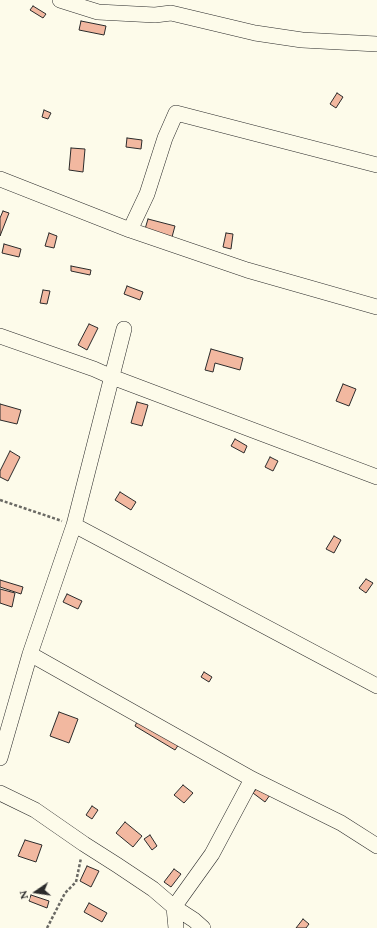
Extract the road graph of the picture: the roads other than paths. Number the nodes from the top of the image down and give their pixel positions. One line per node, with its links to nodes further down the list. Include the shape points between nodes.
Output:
1 (60, 0): 2 (street, via 98,12 155,15 171,13 255,33 302,40)
2 (377, 44)
3 (377, 165): 5 (street, via 176,113 147,194)
4 (0, 179): 5 (street)
5 (130, 230): 6 (street, via 246,270)
6 (377, 307)
7 (124, 329): 9 (street)
8 (0, 336): 9 (street)
9 (112, 377): 10 (street); 11 (street)
10 (377, 478)
11 (74, 525): 12 (street); 13 (street)
12 (30, 654): 14 (street); 15 (street)
13 (377, 686)
14 (0, 758)
15 (252, 779): 17 (street, via 341,824); 18 (street, via 212,854)
16 (0, 793): 18 (street, via 35,810 153,889)
17 (377, 846)
18 (174, 907): 19 (street); 20 (street)
19 (176, 928)
20 (202, 928)

